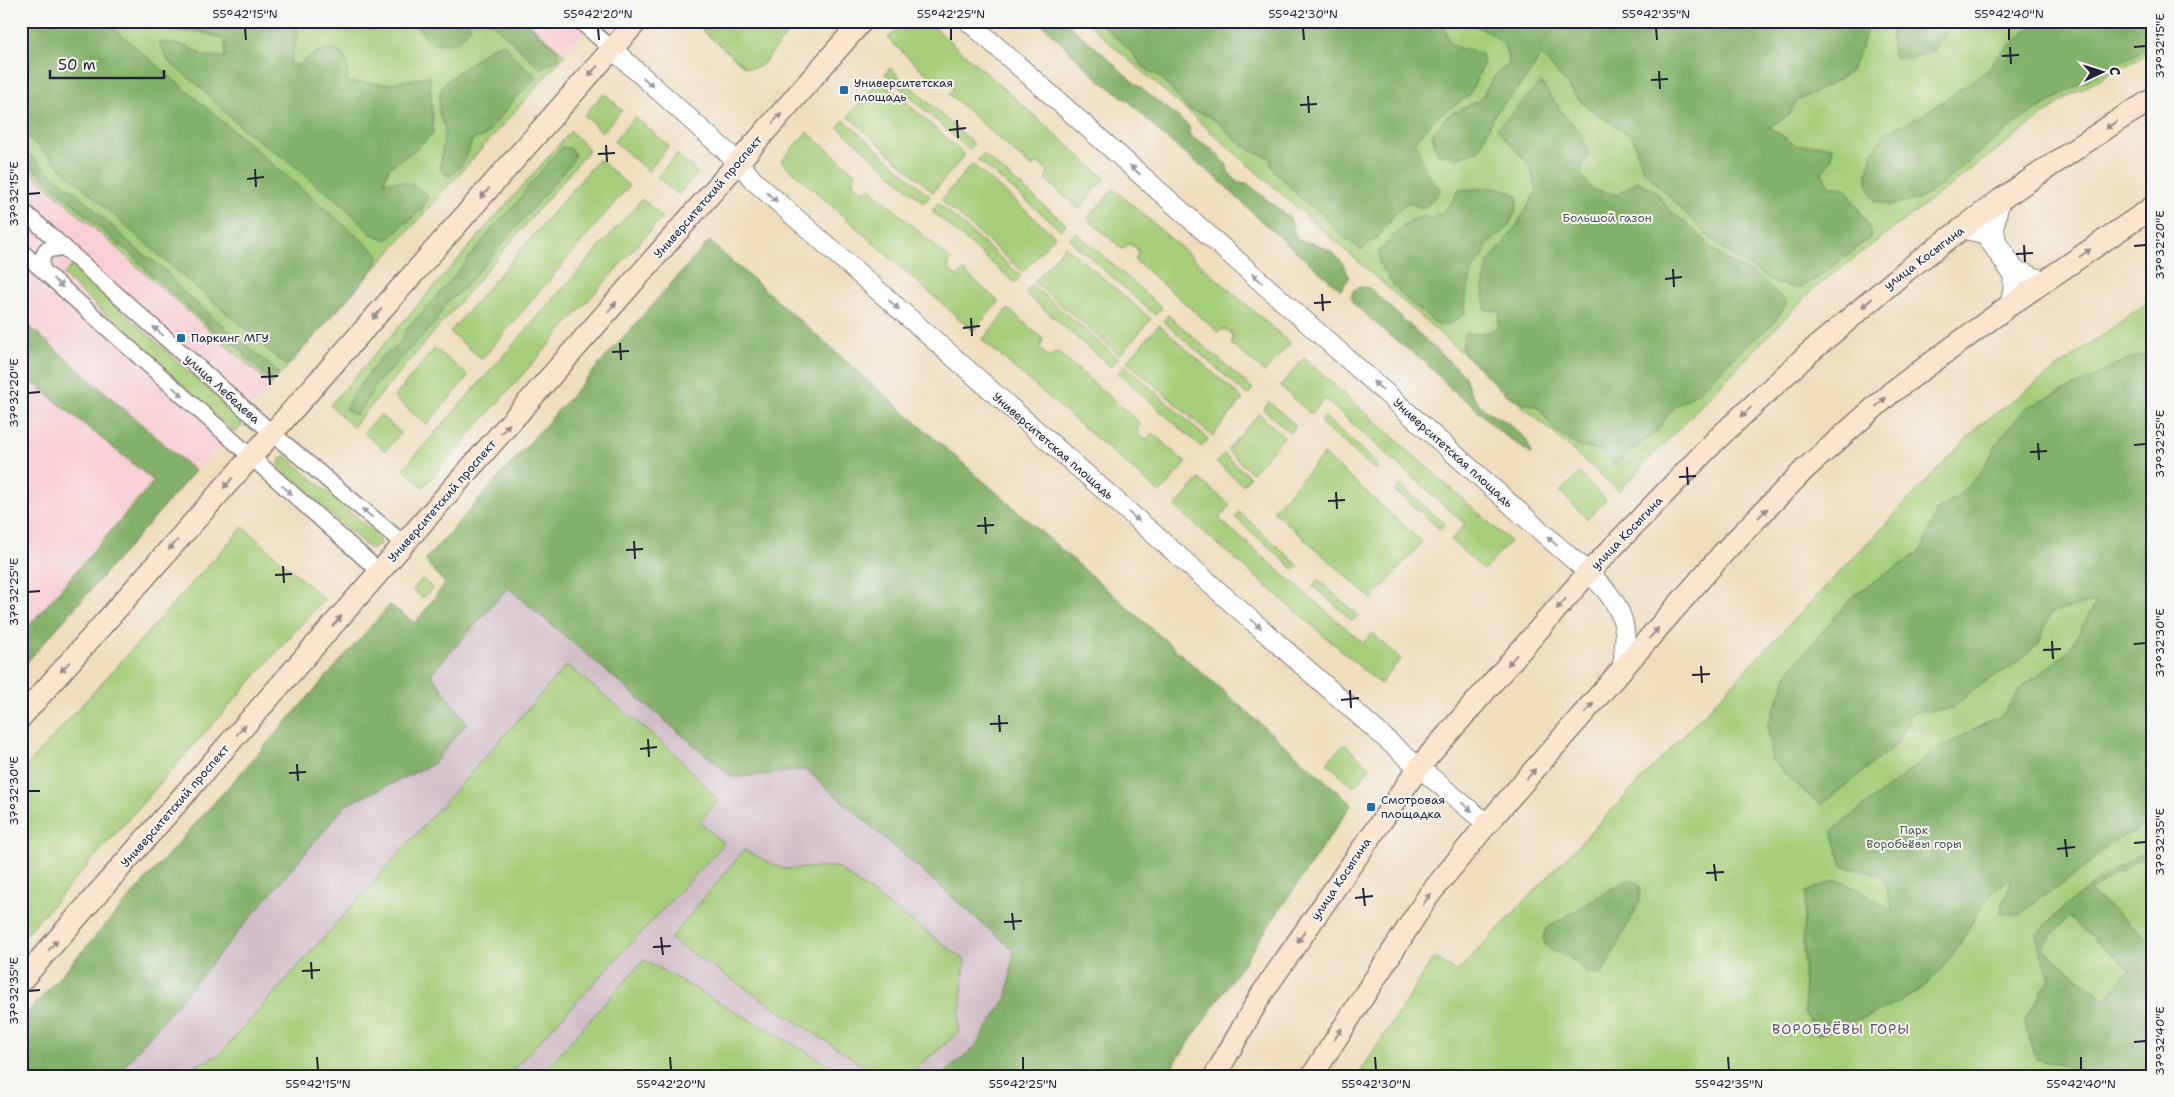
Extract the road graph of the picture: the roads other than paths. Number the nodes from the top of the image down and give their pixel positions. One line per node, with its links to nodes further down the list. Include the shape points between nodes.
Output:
1 (580, 21): 5 (street, Университетская площадь)
2 (637, 21): 5 (main road)
3 (862, 21): 7 (main road, Университетский проспект, one-way to 3)
4 (968, 21): 21 (street, Университетская площадь, one-way to 4)
5 (612, 49): 7 (street, Университетская площадь, one-way to 7); 17 (main road, one-way to 17)
6 (2153, 100): 8 (main road, улица Косыгина, one-way to 8)
7 (738, 162): 19 (main road, Университетский проспект, one-way to 7); 24 (street, Университетская площадь, one-way to 24, via 762,188)
8 (2000, 200): 11 (main road, улица Косыгина); 15 (street, via 1994,227 1997,243 2015,270)
9 (2153, 207): 15 (main road, one-way to 9)
10 (21, 209): 12 (street, улица Лебедева)
11 (1962, 229): 16 (street, via 1986,234 2013,275); 21 (main road, улица Косыгина, one-way to 21, via 1907,270 1809,353 1717,439)
12 (64, 247): 14 (street, via 46,250); 17 (street, улица Лебедева, one-way to 12)
13 (21, 251): 14 (street)
14 (42, 269): 18 (street, one-way to 18)
15 (2045, 281): 16 (main road)
16 (2010, 305): 22 (main road, one-way to 16, via 1725,551 1805,469 1892,392)
17 (272, 433): 18 (main road); 19 (street, улица Лебедева, one-way to 17)
18 (251, 457): 20 (street, one-way to 20); 23 (main road, one-way to 23)
19 (404, 544): 20 (main road, Университетский проспект)
20 (380, 572): 26 (main road, Университетский проспект, one-way to 20)
21 (1588, 574): 22 (street, Университетская площадь, via 1610,596 1620,612 1625,634); 24 (main road, улица Косыгина, one-way to 24)
22 (1622, 670): 25 (main road, one-way to 22)
23 (21, 717)
24 (1419, 767): 25 (street, Университетская площадь, one-way to 25); 27 (main road, улица Косыгина, one-way to 27, via 1261,995)
25 (1487, 824): 28 (main road, one-way to 25, via 1429,896)
26 (21, 982)
27 (1215, 1076)
28 (1312, 1076)

